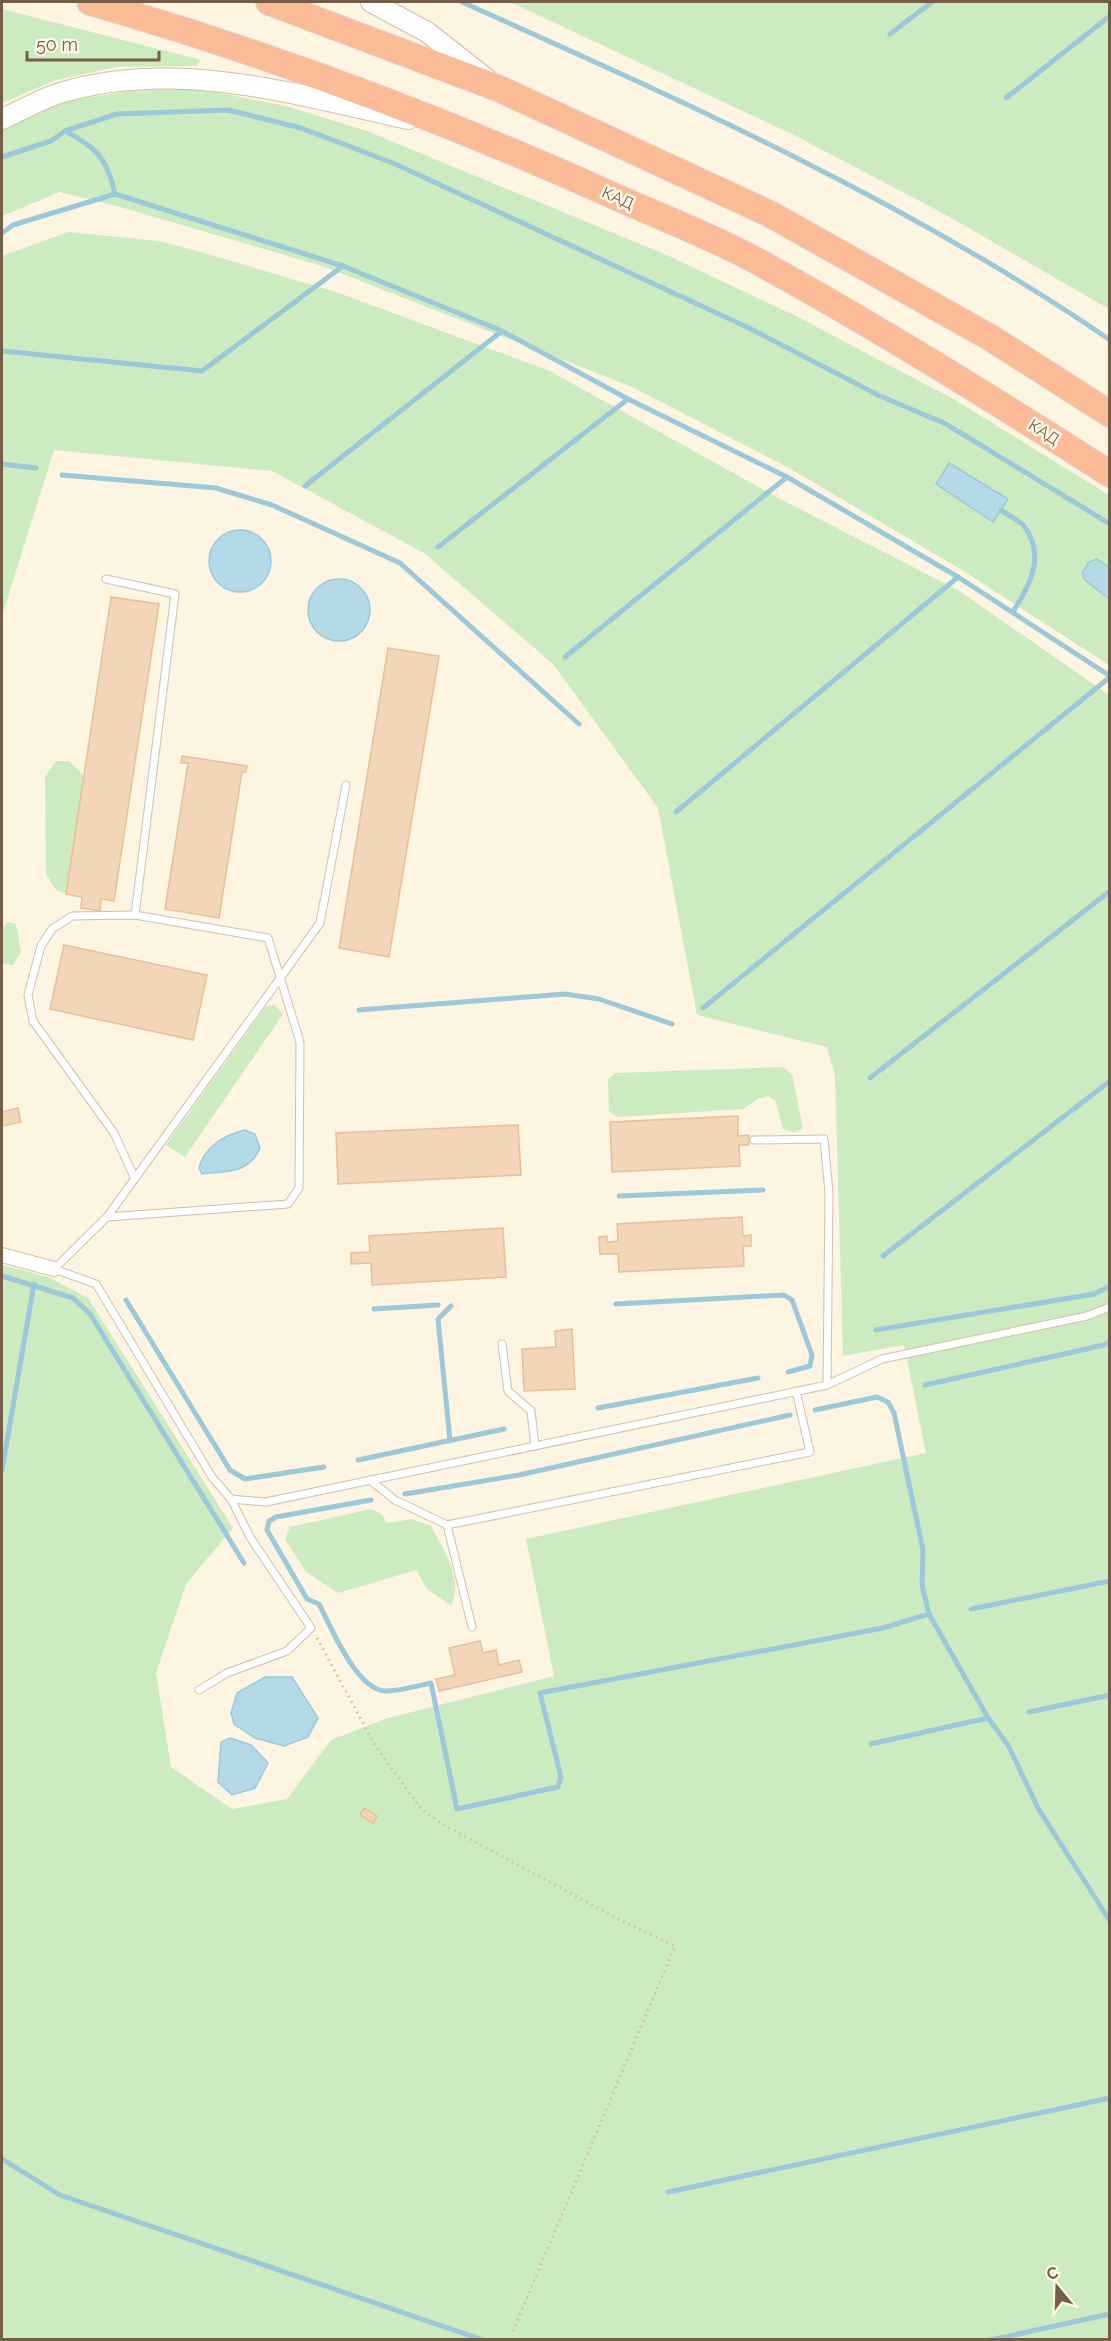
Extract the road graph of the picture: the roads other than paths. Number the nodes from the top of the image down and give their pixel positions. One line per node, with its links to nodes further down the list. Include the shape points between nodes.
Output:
1 (90, 2): 6 (highway, КАД, via 204,35 338,81)
2 (269, 2): 4 (highway)
3 (371, 2): 4 (main road, via 427,32)
4 (500, 88): 7 (highway, via 770,214 992,338)
5 (2, 119): 6 (main road, via 60,93 169,77 259,86)
6 (469, 133): 8 (highway, КАД, via 753,259 966,382)
7 (1110, 414)
8 (1110, 474)
9 (106, 579): 11 (lane, via 175,594)
10 (346, 785): 12 (lane, via 320,923)
11 (135, 915): 12 (lane, via 268,938); 14 (lane, via 72,916 52,928 41,946 28,995 33,1021 114,1133)
12 (280, 977): 14 (lane); 15 (lane, via 300,1042 299,1188 288,1204)
13 (754, 1140): 20 (lane, via 824,1139 830,1193)
14 (135, 1179): 15 (lane)
15 (107, 1217): 17 (lane)
16 (2, 1255): 17 (street)
17 (54, 1269): 24 (lane, via 96,1284 212,1477)
18 (1110, 1306): 20 (lane, via 1087,1316 882,1359)
19 (502, 1344): 22 (lane, via 508,1391 531,1411)
20 (827, 1385): 21 (lane)
21 (796, 1391): 22 (lane); 25 (lane, via 810,1452)
22 (535, 1446): 23 (lane)
23 (370, 1480): 24 (lane, via 266,1502); 25 (lane, via 395,1500)
24 (231, 1499): 27 (lane, via 250,1537 311,1628 287,1651 226,1673)
25 (447, 1525): 26 (lane)
26 (472, 1627)
27 (199, 1690)

